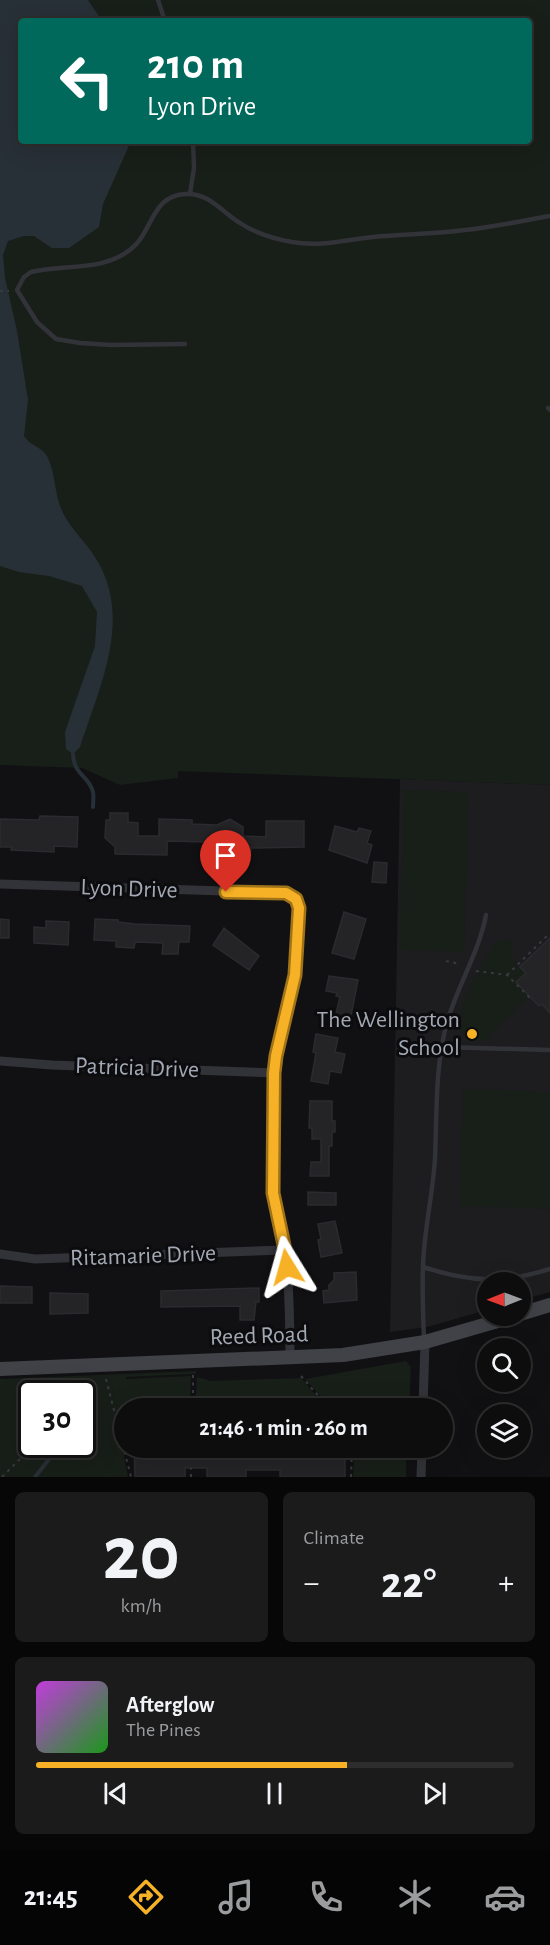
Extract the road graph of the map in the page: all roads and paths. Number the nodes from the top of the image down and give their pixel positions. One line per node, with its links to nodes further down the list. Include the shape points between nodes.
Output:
1 (158, 0): 2 (lane)
2 (164, 18)
3 (193, 144): 4 (lane)
4 (190, 194): 5 (lane, via 204,196 254,230 316,244 462,231); 6 (lane, via 178,195 159,205 140,241 118,259 31,272 17,290 37,322 56,339 111,345)
5 (550, 216)
6 (185, 344)
7 (0, 884): 18 (street, Lyon Drive, via 286,893 296,899 299,929 295,975)
8 (486, 915): 15 (lane, via 482,935 458,989)
9 (550, 933): 13 (path)
10 (446, 961): 11 (path)
11 (462, 964)
12 (474, 970): 13 (path)
13 (507, 975): 14 (path)
14 (530, 998)
15 (442, 1047): 16 (lane); 21 (lane)
16 (550, 1050)
17 (0, 1060): 18 (street, Patricia Drive)
18 (274, 1073): 19 (street, via 273,1193)
19 (285, 1250): 20 (street, Ritamarie Drive, via 36,1259); 27 (street)
20 (0, 1254)
21 (423, 1267): 22 (lane, via 481,1280 526,1276); 26 (lane)
22 (550, 1269)
23 (550, 1305): 24 (main road)
24 (531, 1311)
25 (480, 1326): 26 (main road, Reed Road)
26 (424, 1342): 27 (main road, Reed Road, via 343,1355); 34 (street)
27 (290, 1358): 28 (main road, Reed Road)
28 (0, 1369)
29 (193, 1375): 32 (path)
30 (301, 1376): 33 (path)
31 (106, 1378): 40 (path)
32 (193, 1398)
33 (320, 1398)
34 (423, 1398)
35 (21, 1458): 39 (path)
36 (351, 1458): 42 (path)
37 (422, 1458): 43 (street)
38 (191, 1468): 41 (path)
39 (2, 1477)
40 (131, 1477)
41 (191, 1477)
42 (351, 1477)
43 (421, 1477)

